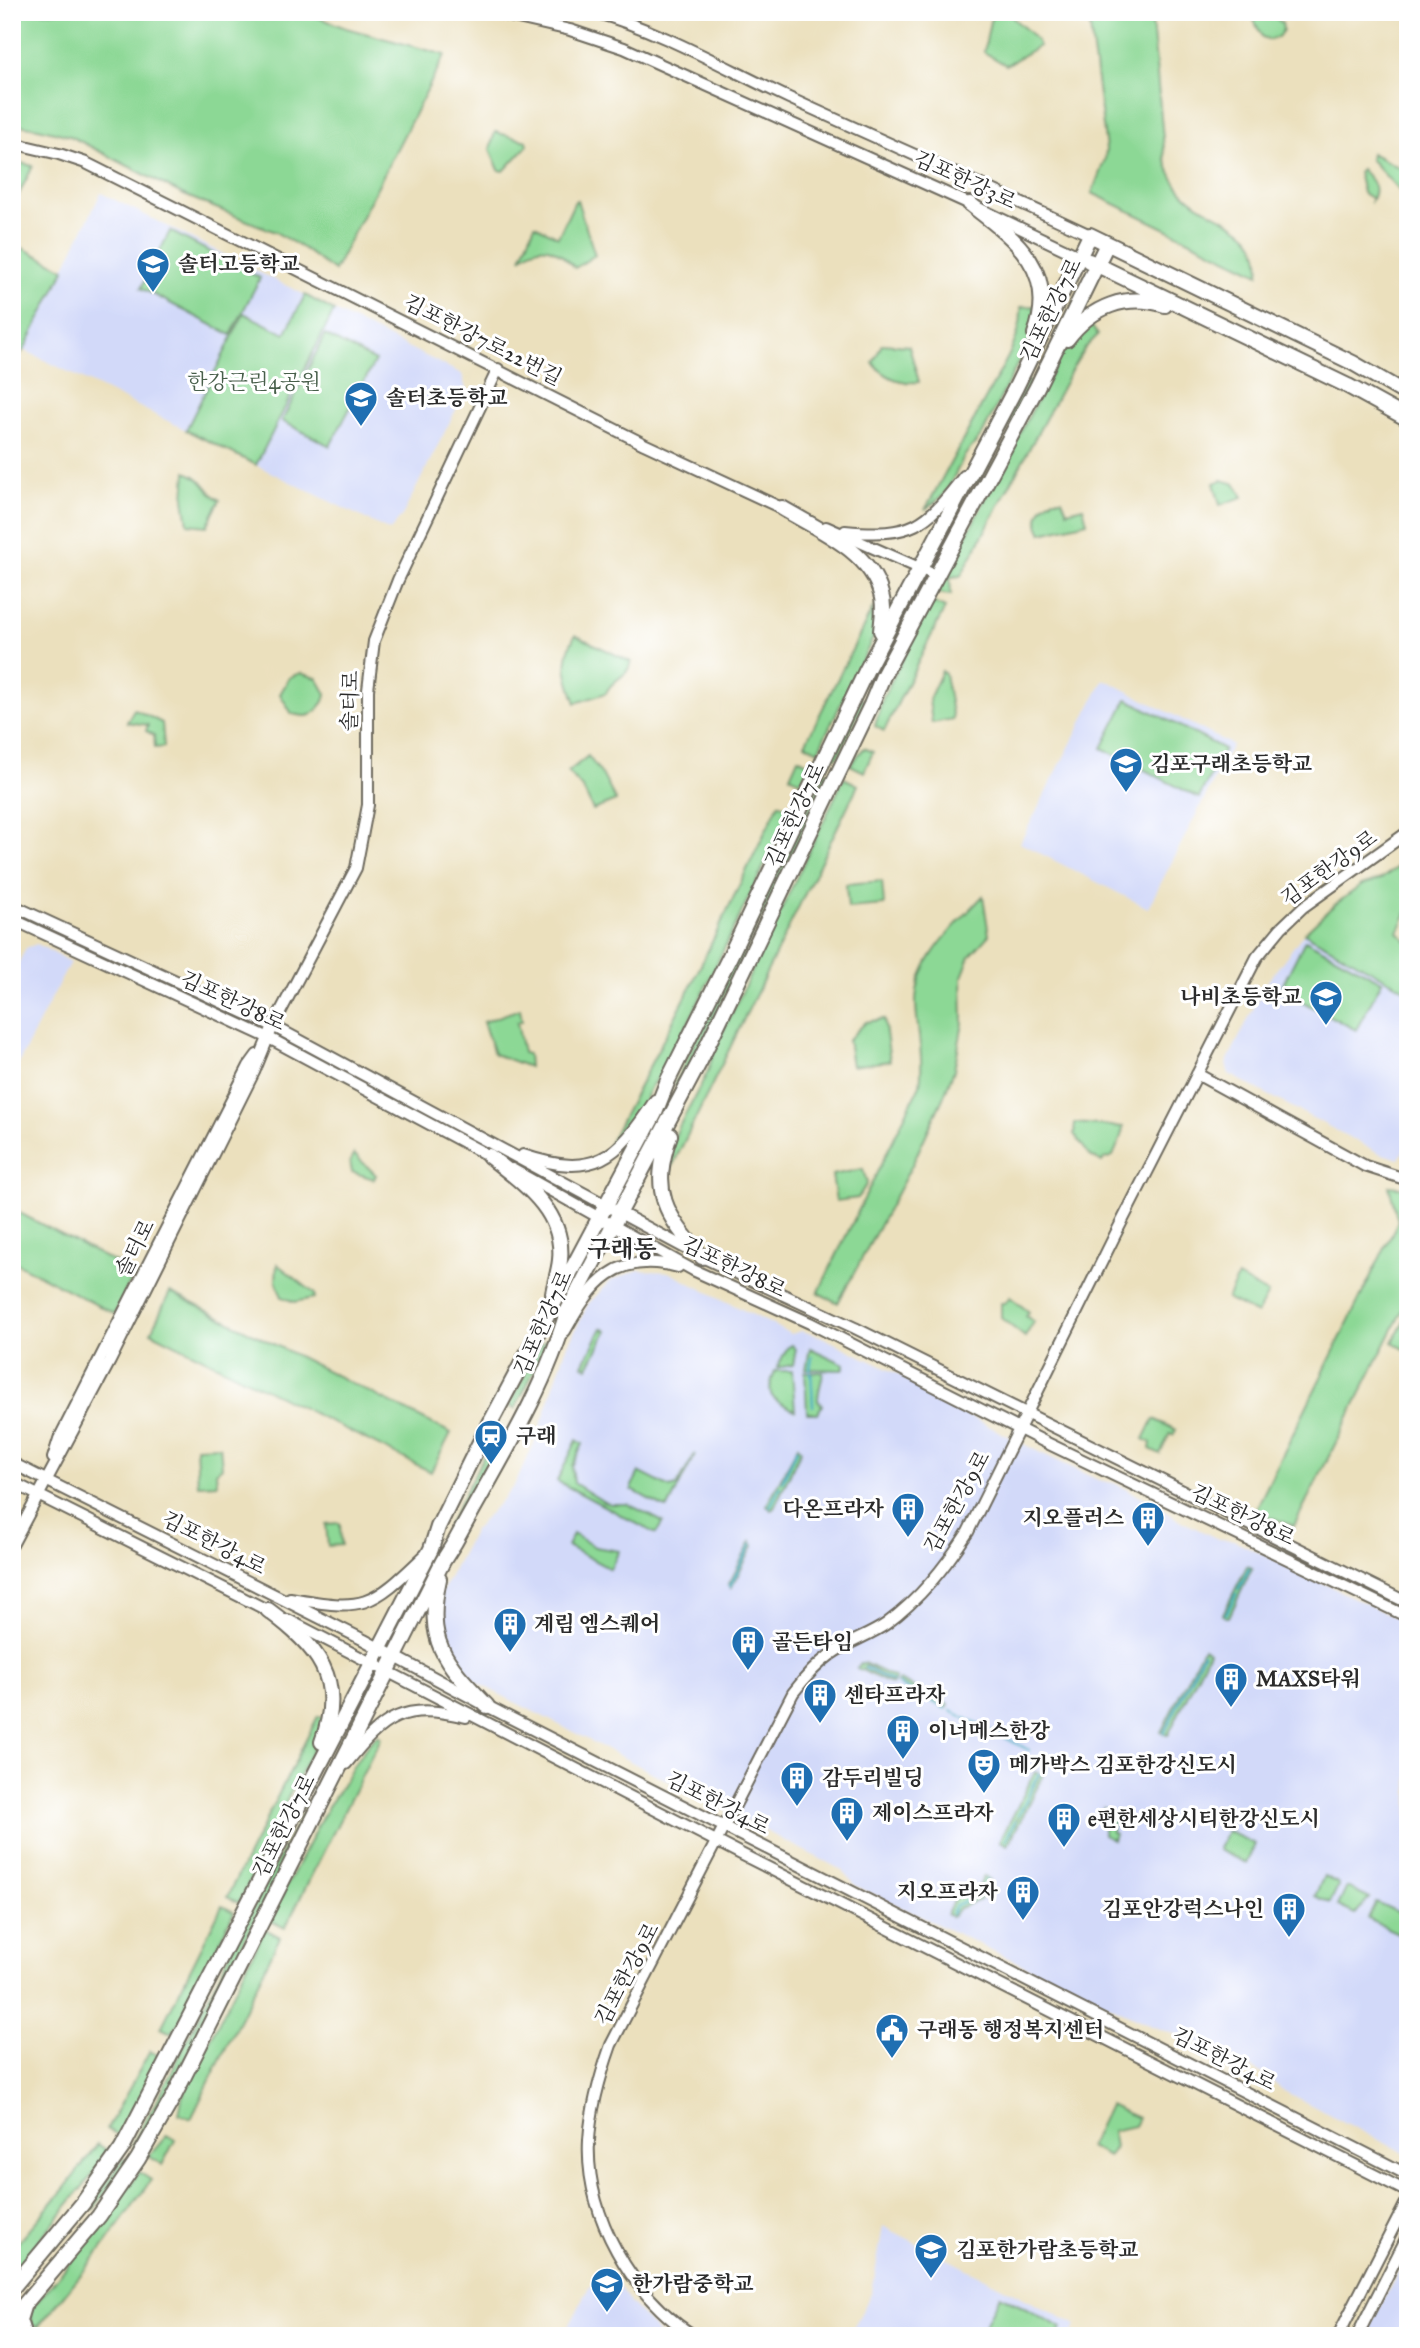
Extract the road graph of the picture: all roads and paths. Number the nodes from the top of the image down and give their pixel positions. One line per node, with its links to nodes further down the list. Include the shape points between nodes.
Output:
1 (492, 12): 4 (street, 김포한강3로, via 624,48)
2 (594, 12): 5 (street, 김포한강3로, via 657,34)
3 (12, 143): 9 (street, 김포한강7로22번길, via 86,163)
4 (970, 204): 7 (street, 김포한강3로); 10 (main road, via 1023,248 1040,283 1037,329)
5 (1090, 235): 6 (main road, 김포한강3로); 7 (main road, 김포한강7로)
6 (1107, 244): 7 (main road, 김포한강7로); 12 (main road, 김포한강3로, via 1353,363)
7 (1088, 260): 8 (main road, 김포한강3로); 10 (main road, 김포한강7로); 11 (main road, 김포한강7로)
8 (1211, 319): 11 (main road, via 1151,300 1129,299 1109,305 1088,315 1072,332); 13 (main road, 김포한강3로)
9 (498, 369): 15 (street, 김포한강7로22번길); 23 (street, 솔터로, via 380,622 369,671 368,805 361,850 348,888)
10 (1016, 387): 14 (main road, 김포한강7로)
11 (1037, 387): 18 (main road, 김포한강7로)
12 (1408, 395)
13 (1408, 419)
14 (981, 454): 16 (street, via 938,510 923,522 893,531); 17 (main road, 김포한강7로)
15 (782, 508): 16 (street, 김포한강7로22번길); 19 (main road, via 868,566 882,597)
16 (834, 530): 17 (street, 김포한강7로22번길)
17 (919, 567): 18 (street, 김포한강7로22번길); 19 (main road, 김포한강7로)
18 (935, 575): 25 (main road, 김포한강7로)
19 (879, 644): 27 (main road, 김포한강7로)
20 (1408, 832): 26 (street, 김포한강9로, via 1321,892 1268,943)
21 (12, 905): 23 (street, 김포한강8로)
22 (12, 919): 24 (street, 김포한강8로)
23 (273, 1026): 24 (street, 솔터로); 28 (street, 김포한강8로)
24 (268, 1038): 28 (street, 김포한강8로); 39 (street, 솔터로, via 110,1361)
25 (700, 1061): 31 (main road, 김포한강7로); 32 (main road, via 660,1172 661,1190 676,1226)
26 (1197, 1074): 29 (street, via 1365,1166); 36 (street, 김포한강9로)
27 (668, 1080): 28 (street, via 635,1131 605,1157 568,1166); 30 (main road, 김포한강7로)
28 (491, 1150): 30 (street, 김포한강8로); 34 (main road, via 545,1206 558,1232 560,1261)
29 (1408, 1180)
30 (603, 1212): 31 (street, 김포한강8로); 34 (main road, 김포한강7로)
31 (617, 1220): 32 (street, 김포한강8로); 33 (street, 김포한강8로); 35 (main road, 김포한강7로, via 567,1312)
32 (702, 1256): 36 (street, 김포한강8로)
33 (693, 1270): 35 (street, via 660,1262 622,1266 605,1277 579,1306); 37 (street, 김포한강8로, via 824,1329)
34 (542, 1324): 43 (main road, 김포한강7로)
35 (557, 1346): 44 (main road, 김포한강7로)
36 (1026, 1414): 37 (street, 김포한강9로); 46 (street, 김포한강8로)
37 (1019, 1429): 48 (street, 김포한강8로); 57 (street, 김포한강9로, via 968,1531 921,1594 884,1625 831,1654 793,1693)
38 (12, 1463): 39 (street, 김포한강4로)
39 (45, 1479): 41 (street, 솔터로); 45 (street, 김포한강4로)
40 (12, 1482): 41 (street, 김포한강4로)
41 (37, 1495): 42 (street, 솔터로); 47 (street, 김포한강4로)
42 (12, 1545)
43 (431, 1549): 45 (street, via 371,1600 340,1606); 49 (main road, 김포한강7로)
44 (443, 1561): 50 (main road, 김포한강7로); 53 (main road, via 435,1601 437,1640 449,1665)
45 (276, 1595): 49 (street, 김포한강4로)
46 (1408, 1603)
47 (268, 1610): 51 (street, 김포한강4로); 56 (main road, via 315,1652 331,1693 329,1723)
48 (1408, 1617)
49 (379, 1648): 50 (street, 김포한강4로); 51 (main road, 김포한강7로)
50 (394, 1656): 52 (main road, 김포한강7로); 53 (street, 김포한강4로)
51 (371, 1663): 52 (street, 김포한강4로); 56 (main road, 김포한강7로)
52 (386, 1671): 54 (street, 김포한강4로); 55 (main road, 김포한강7로)
53 (487, 1706): 57 (street, 김포한강4로)
54 (485, 1722): 55 (street, via 443,1712 396,1716 369,1734); 58 (street, 김포한강4로)
55 (327, 1788): 64 (main road, 김포한강7로, via 138,2159 99,2216)
56 (298, 1805): 63 (main road, 김포한강7로, via 122,2148)
57 (724, 1827): 58 (street, 김포한강9로); 59 (street, 김포한강4로)
58 (717, 1842): 60 (street, 김포한강4로); 67 (street, 김포한강9로, via 611,2045 597,2090 589,2143 597,2202 617,2252 643,2292)
59 (1408, 2175)
60 (1408, 2192)
61 (1408, 2199): 68 (street)
62 (1408, 2235): 69 (street)
63 (12, 2288)
64 (23, 2306): 65 (main road, 김포한강7로); 66 (main road, via 19,2320)
65 (12, 2319)
66 (24, 2336)
67 (694, 2336)
68 (1338, 2336)
69 (1357, 2336)

